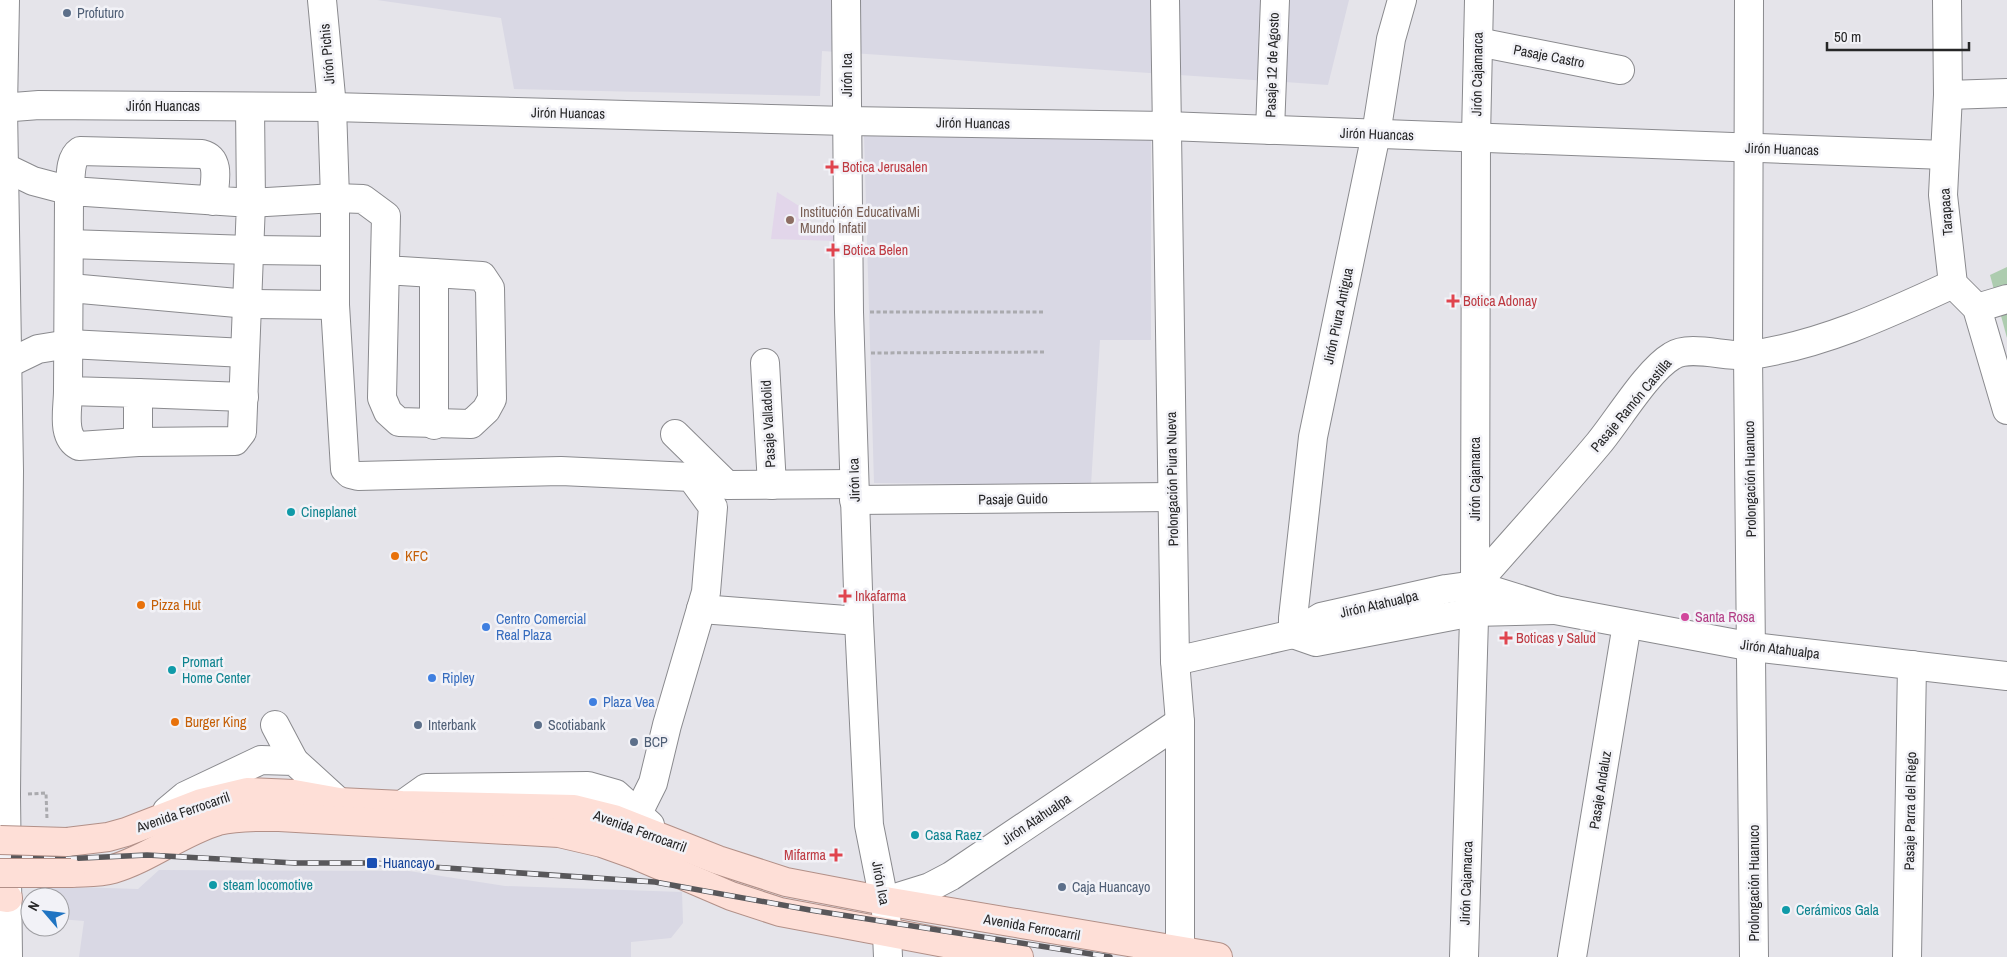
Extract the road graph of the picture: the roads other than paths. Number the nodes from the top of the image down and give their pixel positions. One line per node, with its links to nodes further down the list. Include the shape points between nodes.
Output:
1 (5, 0): 16 (street)
2 (322, 0): 15 (street, Jirón Pichis)
3 (846, 0): 17 (street, Jirón Ica)
4 (1165, 0): 18 (street, Prolongación Piura Nueva)
5 (1275, 0): 19 (street, Pasaje 12 de Agosto)
6 (1402, 0): 20 (street, Jirón Piura Antigua)
7 (1479, 0): 10 (street, Jirón Cajamarca)
8 (1749, 0): 22 (street, Prolongación Huanuco)
9 (1947, 0): 13 (street, Tarapaca)
10 (1478, 42): 11 (street, Pasaje Castro); 21 (street, Jirón Cajamarca)
11 (1620, 70)
12 (2007, 93): 13 (street)
13 (1948, 96): 23 (street, Tarapaca)
14 (250, 106): 15 (street, Jirón Huancas); 16 (street, Jirón Huancas, via 39,105); 28 (street)
15 (332, 107): 17 (street, Jirón Huancas); 26 (street, Jirón Pichis)
16 (2, 108): 24 (street)
17 (847, 121): 18 (street, Jirón Huancas); 54 (street, Jirón Ica)
18 (1167, 126): 19 (street, Jirón Huancas); 55 (street, Prolongación Piura Nueva)
19 (1270, 130): 20 (street, Jirón Huancas)
20 (1376, 134): 21 (street, Jirón Huancas); 62 (street, Jirón Piura Antigua, via 1313,437)
21 (1476, 138): 22 (street, Jirón Huancas); 56 (street, Jirón Cajamarca)
22 (1750, 148): 23 (street, Jirón Huancas); 42 (street, Prolongación Huanuco)
23 (1945, 155): 34 (street, Tarapaca, via 1943,195)
24 (4, 168): 25 (street, via 33,181); 44 (street)
25 (71, 191): 27 (street); 27 (street, via 72,160 80,151 202,154 215,162); 29 (street)
26 (335, 198): 28 (street); 31 (street, Jirón Pichis); 32 (street, via 363,199 386,216)
27 (214, 200): 28 (street)
28 (251, 203): 30 (street)
29 (69, 244): 30 (street); 35 (street)
30 (249, 250): 31 (street); 37 (street)
31 (335, 251): 38 (street, Jirón Pichis)
32 (385, 270): 33 (street); 49 (street, via 382,398 388,412 399,422)
33 (434, 273): 49 (street); 49 (street, via 482,276 490,288 492,399 471,424)
34 (1953, 284): 39 (street); 42 (street, Pasaje Ramón Castilla, via 1883,316 1816,341)
35 (70, 288): 37 (street); 40 (street)
36 (2007, 299): 39 (street)
37 (248, 304): 38 (street); 41 (street)
38 (335, 305): 57 (street, Jirón Pichis, via 345,468 350,474 561,471 691,477 713,507 706,592)
39 (1977, 308): 48 (street)
40 (69, 344): 41 (street); 44 (street, via 38,349); 45 (street)
41 (245, 352): 47 (street)
42 (1748, 355): 56 (street, Pasaje Ramón Castilla, via 1685,351 1672,355); 63 (street, Prolongación Huanuco)
43 (765, 362): 53 (street, Pasaje Valladolid)
44 (8, 364): 52 (street)
45 (68, 391): 46 (street); 51 (street, via 68,436 73,443 79,446)
46 (138, 393): 47 (street); 51 (street)
47 (244, 397): 51 (street, via 242,432 235,441)
48 (2007, 410)
49 (434, 425)
50 (675, 434): 53 (street, Pasaje Guido, via 727,485)
51 (138, 442)
52 (5, 471): 74 (street)
53 (772, 485): 54 (street, Pasaje Guido)
54 (854, 492): 55 (street, Pasaje Guido); 60 (street, Jirón Ica)
55 (1172, 497): 64 (street, Prolongación Piura Nueva)
56 (1475, 585): 58 (street, Jirón Atahualpa); 59 (street, Jirón Cajamarca); 62 (street, Jirón Atahualpa, via 1321,617)
57 (701, 609): 60 (street); 72 (street, via 653,783)
58 (1556, 610): 59 (street, Jirón Atahualpa); 61 (street, Jirón Atahualpa)
59 (1473, 612): 62 (street, Jirón Atahualpa, via 1316,642); 84 (street, Jirón Cajamarca)
60 (859, 621): 77 (street, Jirón Ica, via 869,825)
61 (1628, 624): 63 (street, Jirón Atahualpa); 85 (street, Pasaje Andaluz)
62 (1293, 634): 64 (street, Jirón Atahualpa)
63 (1752, 647): 65 (street, Jirón Atahualpa); 86 (street, Prolongación Huanuco)
64 (1175, 661): 67 (street, Prolongación Piura Nueva)
65 (1912, 665): 66 (street, Jirón Atahualpa); 87 (street, Pasaje Parra del Riego)
66 (2007, 676)
67 (1180, 722): 77 (street, Jirón Atahualpa, via 950,876 930,887); 80 (street, Prolongación Piura Nueva)
68 (275, 725): 69 (street)
69 (294, 761): 70 (street); 73 (street, via 261,760 240,769 185,796)
70 (339, 802): 71 (main road, Avenida Ferrocarril); 73 (main road, Avenida Ferrocarril, via 294,794 247,792 200,803)
71 (402, 805): 72 (street, via 426,788 588,786 616,794); 75 (main road, Avenida Ferrocarril, via 574,809 614,819)
72 (638, 814): 75 (street)
73 (152, 823): 74 (main road, Avenida Ferrocarril, bridge, via 108,837 67,842)
74 (3, 835): 76 (street)
75 (666, 839): 77 (main road, Avenida Ferrocarril, via 786,882)
76 (3, 889): 78 (main road, Avenida Ferrocarril, bridge, via 71,873 101,872 147,855 192,832 240,817 539,832 602,843 665,866 731,896); 81 (street)
77 (885, 902): 78 (street, Jirón Ica); 80 (main road, Avenida Ferrocarril)
78 (888, 945): 79 (main road, Avenida Ferrocarril)
79 (974, 954): 82 (main road, Avenida Ferrocarril)
80 (1180, 954): 83 (main road, Avenida Ferrocarril)
81 (8, 957)
82 (1019, 957)
83 (1218, 957)
84 (1464, 957)
85 (1572, 957)
86 (1754, 957)
87 (1907, 957)

